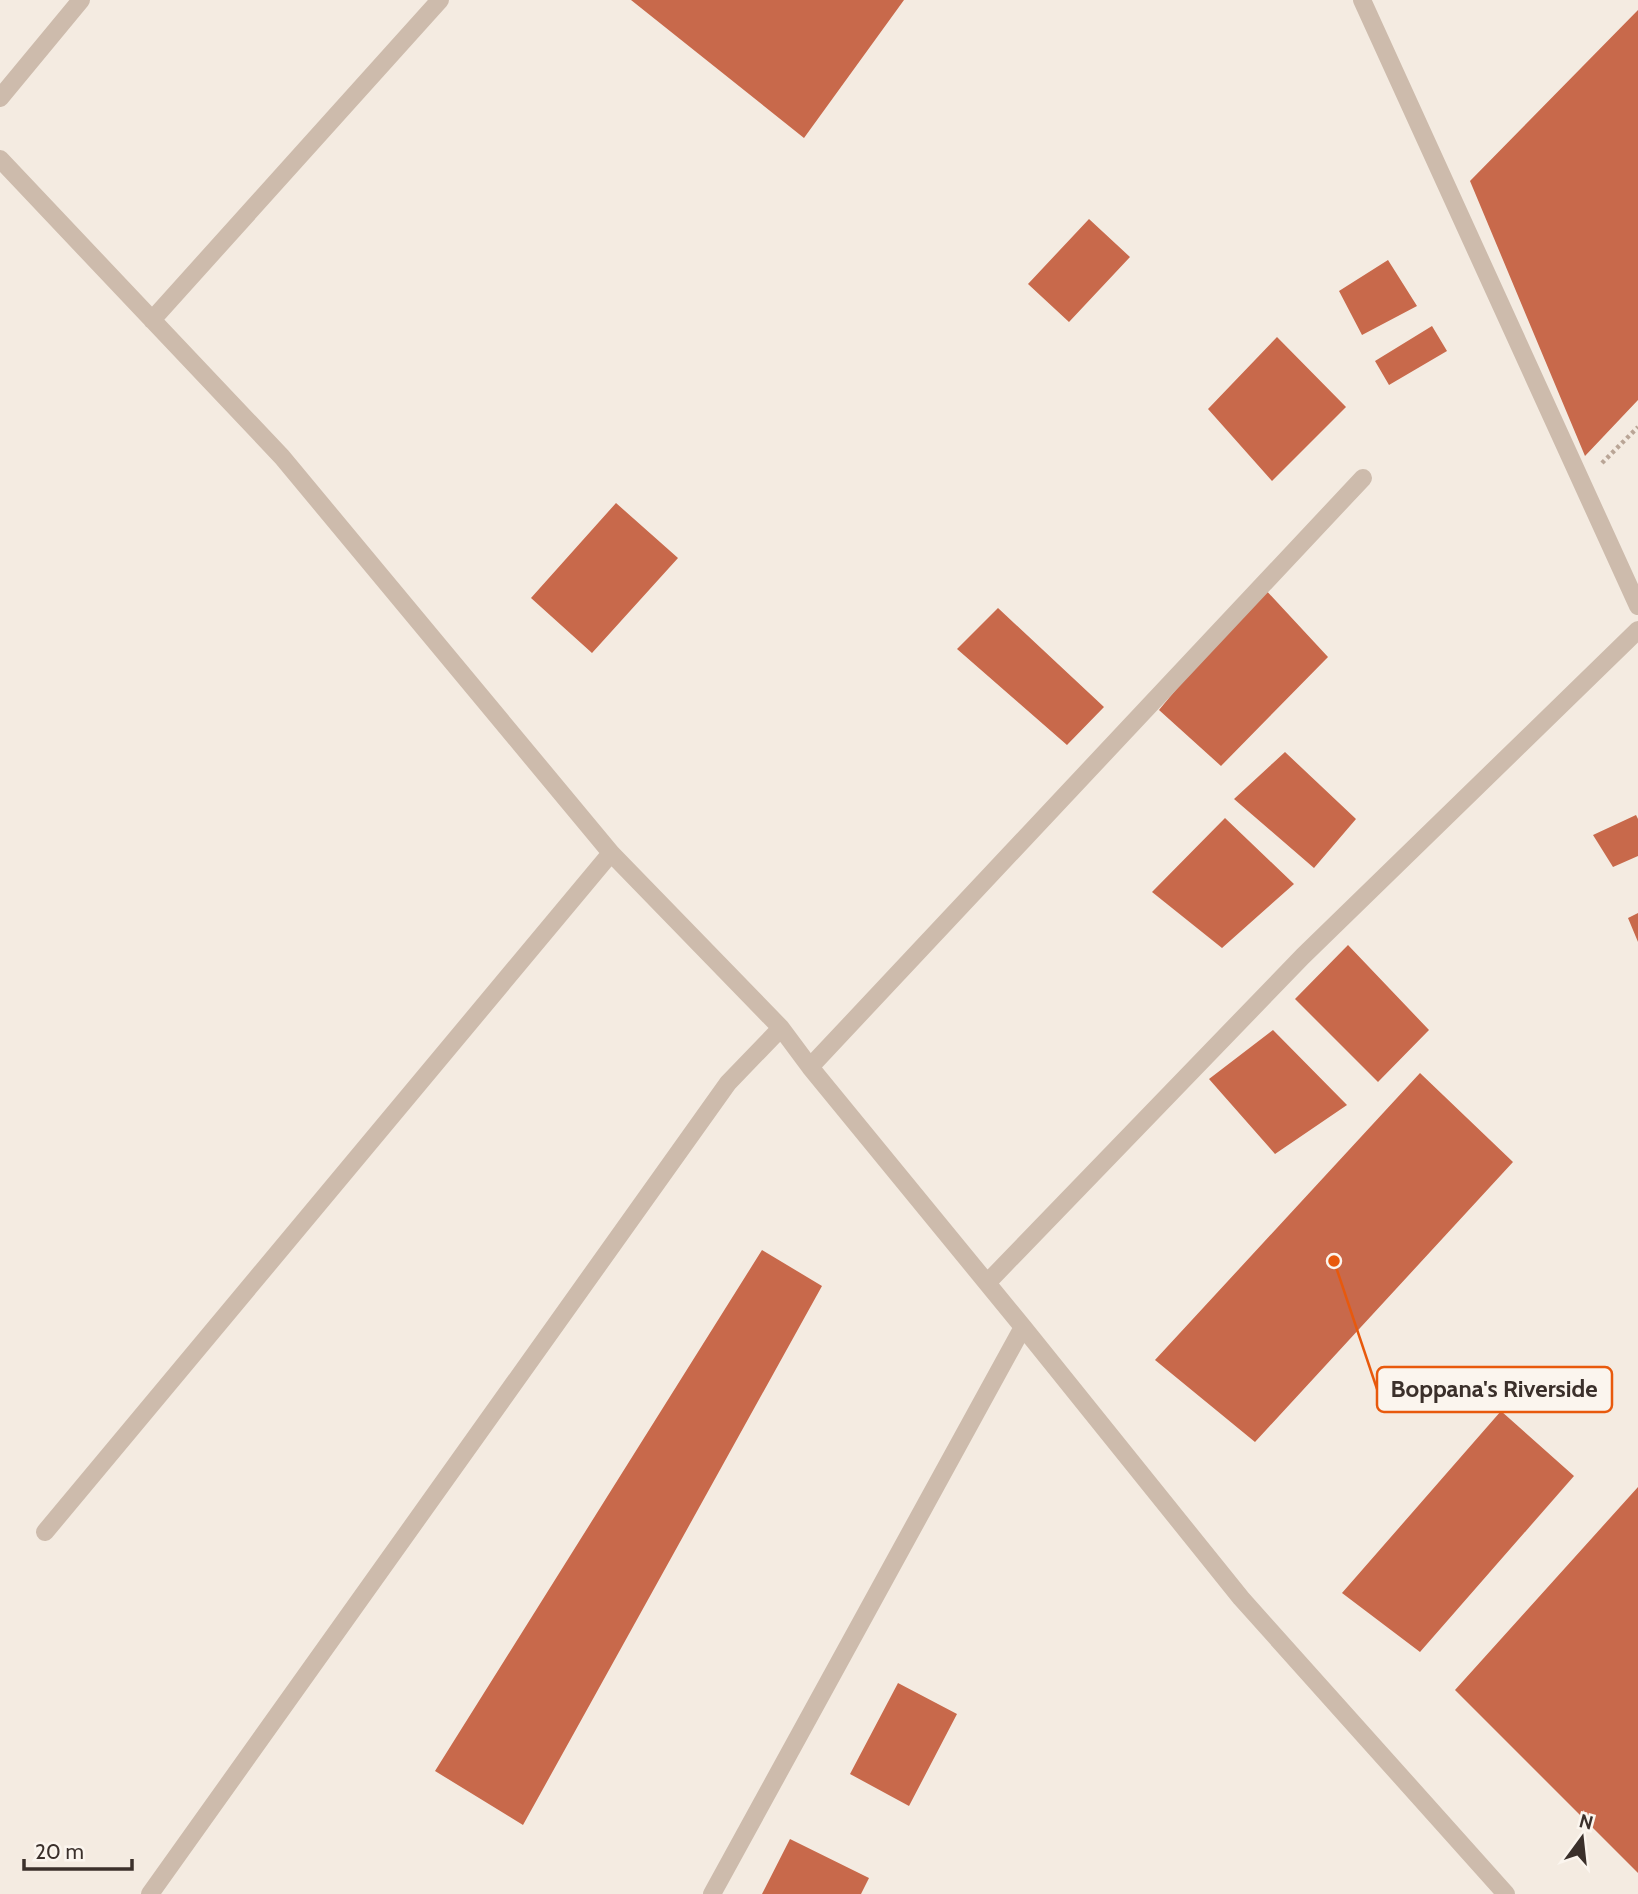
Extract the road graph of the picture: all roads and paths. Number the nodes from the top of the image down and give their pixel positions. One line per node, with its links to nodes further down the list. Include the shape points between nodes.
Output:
1 (81, 0): 4 (street)
2 (440, 0): 6 (street)
3 (1362, 0): 9 (street)
4 (0, 98)
5 (0, 159): 6 (street)
6 (152, 320): 12 (street, via 282,457)
7 (1638, 427): 9 (path)
8 (1363, 478): 14 (street)
9 (1582, 484): 10 (street)
10 (1638, 606)
11 (1638, 630): 15 (street, via 1303,956)
12 (611, 853): 13 (street); 17 (street)
13 (781, 1028): 14 (street); 18 (street, via 728,1083)
14 (810, 1066): 15 (street)
15 (987, 1283): 16 (street)
16 (1023, 1327): 19 (street); 20 (street, via 1241,1598)
17 (45, 1532)
18 (150, 1894)
19 (712, 1894)
20 (1506, 1894)

